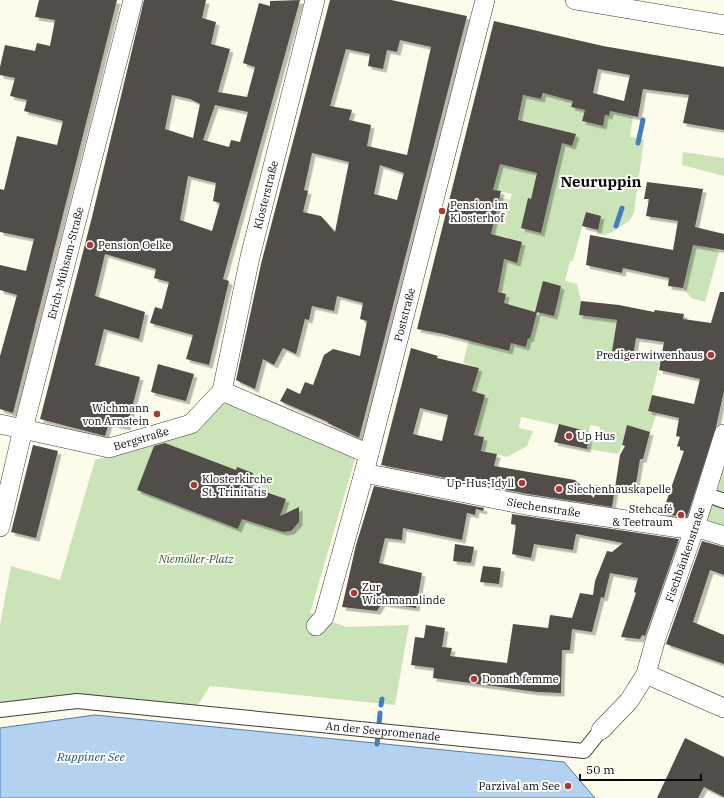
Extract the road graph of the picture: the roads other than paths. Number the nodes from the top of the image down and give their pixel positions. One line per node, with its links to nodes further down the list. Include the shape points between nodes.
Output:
1 (133, 0): 8 (street, Erich-Mühsam-Straße)
2 (315, 0): 6 (street, Klosterstraße, via 250,257)
3 (485, 0): 10 (street, Poststraße)
4 (575, 0): 5 (street)
5 (724, 25)
6 (222, 391): 8 (street, Bergstraße, via 191,424 109,448); 10 (street)
7 (0, 424): 8 (street, Bergstraße)
8 (23, 430): 16 (street, Erich-Mühsam-Straße)
9 (724, 437): 12 (street, Fischbänkenstraße)
10 (369, 454): 11 (street, Poststraße)
11 (364, 473): 15 (street, Siechenstraße, via 526,505 680,528); 18 (street, Poststraße, via 324,617)
12 (718, 476): 13 (street, Fischbänkenstraße)
13 (705, 494): 14 (street); 15 (street, Fischbänkenstraße)
14 (724, 501)
15 (695, 527): 17 (street, Siechenstraße); 19 (street, Fischbänkenstraße)
16 (0, 528)
17 (724, 536)
18 (316, 626)
19 (646, 674): 20 (street); 22 (street, An der Seepromenade, via 629,701)
20 (724, 708)
21 (0, 710): 22 (street, An der Seepromenade, via 77,701 584,751)
22 (601, 730)

